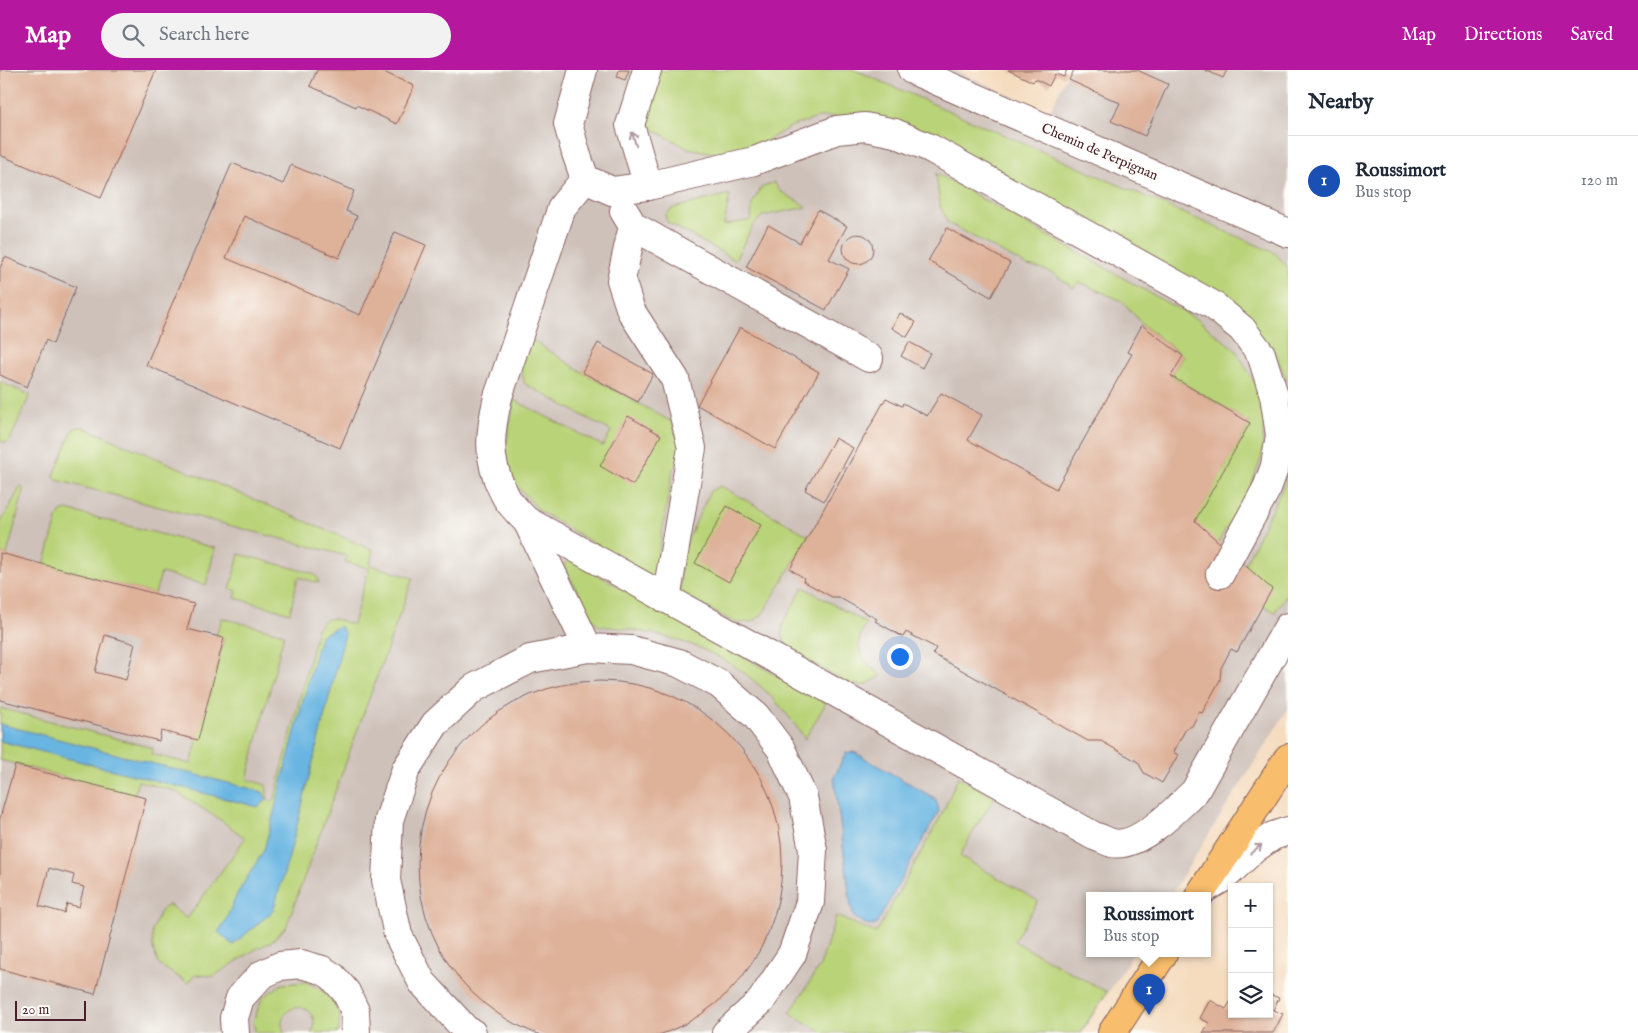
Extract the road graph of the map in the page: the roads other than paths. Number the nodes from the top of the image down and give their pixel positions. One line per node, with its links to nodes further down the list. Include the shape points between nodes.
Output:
1 (584, 70): 5 (street, via 568,124)
2 (603, 70): 5 (street)
3 (647, 70): 7 (street, one-way to 3, via 630,125)
4 (912, 70): 10 (street, Chemin de Perpignan)
5 (576, 153): 6 (street)
6 (585, 179): 8 (street); 12 (street, via 562,207 493,420 490,443 499,483 509,503)
7 (648, 186): 8 (street); 13 (street, via 754,161 837,130 865,127 895,133 930,148 1213,305 1242,329 1261,354 1274,395 1280,435 1275,466 1267,488)
8 (612, 190): 9 (street)
9 (633, 226): 11 (street); 14 (street, via 621,280 631,311 675,380 692,448)
10 (1288, 233)
11 (869, 358)
12 (527, 521): 14 (street); 16 (street)
13 (1220, 574)
14 (666, 599): 15 (street, via 1094,836 1114,843 1134,840 1195,791)
15 (1288, 627)
16 (588, 648): 24 (street, via 530,659 474,688 434,724 406,769 389,820 386,880 398,935 422,982); 25 (street, via 631,650 679,663 719,684 756,716 781,749 803,797 813,850 810,902 792,954 762,1001)
17 (1283, 774): 19 (main road)
18 (1288, 831): 20 (street, one-way to 18, via 1254,849 1273,836)
19 (1203, 892)
20 (1203, 892)
21 (1161, 957): 26 (main road)
22 (235, 1033): 23 (street, via 234,1018 240,998 261,975 280,966 302,964 332,976 346,992 355,1011)
23 (356, 1033)
24 (472, 1033)
25 (726, 1033)
26 (1112, 1033)

